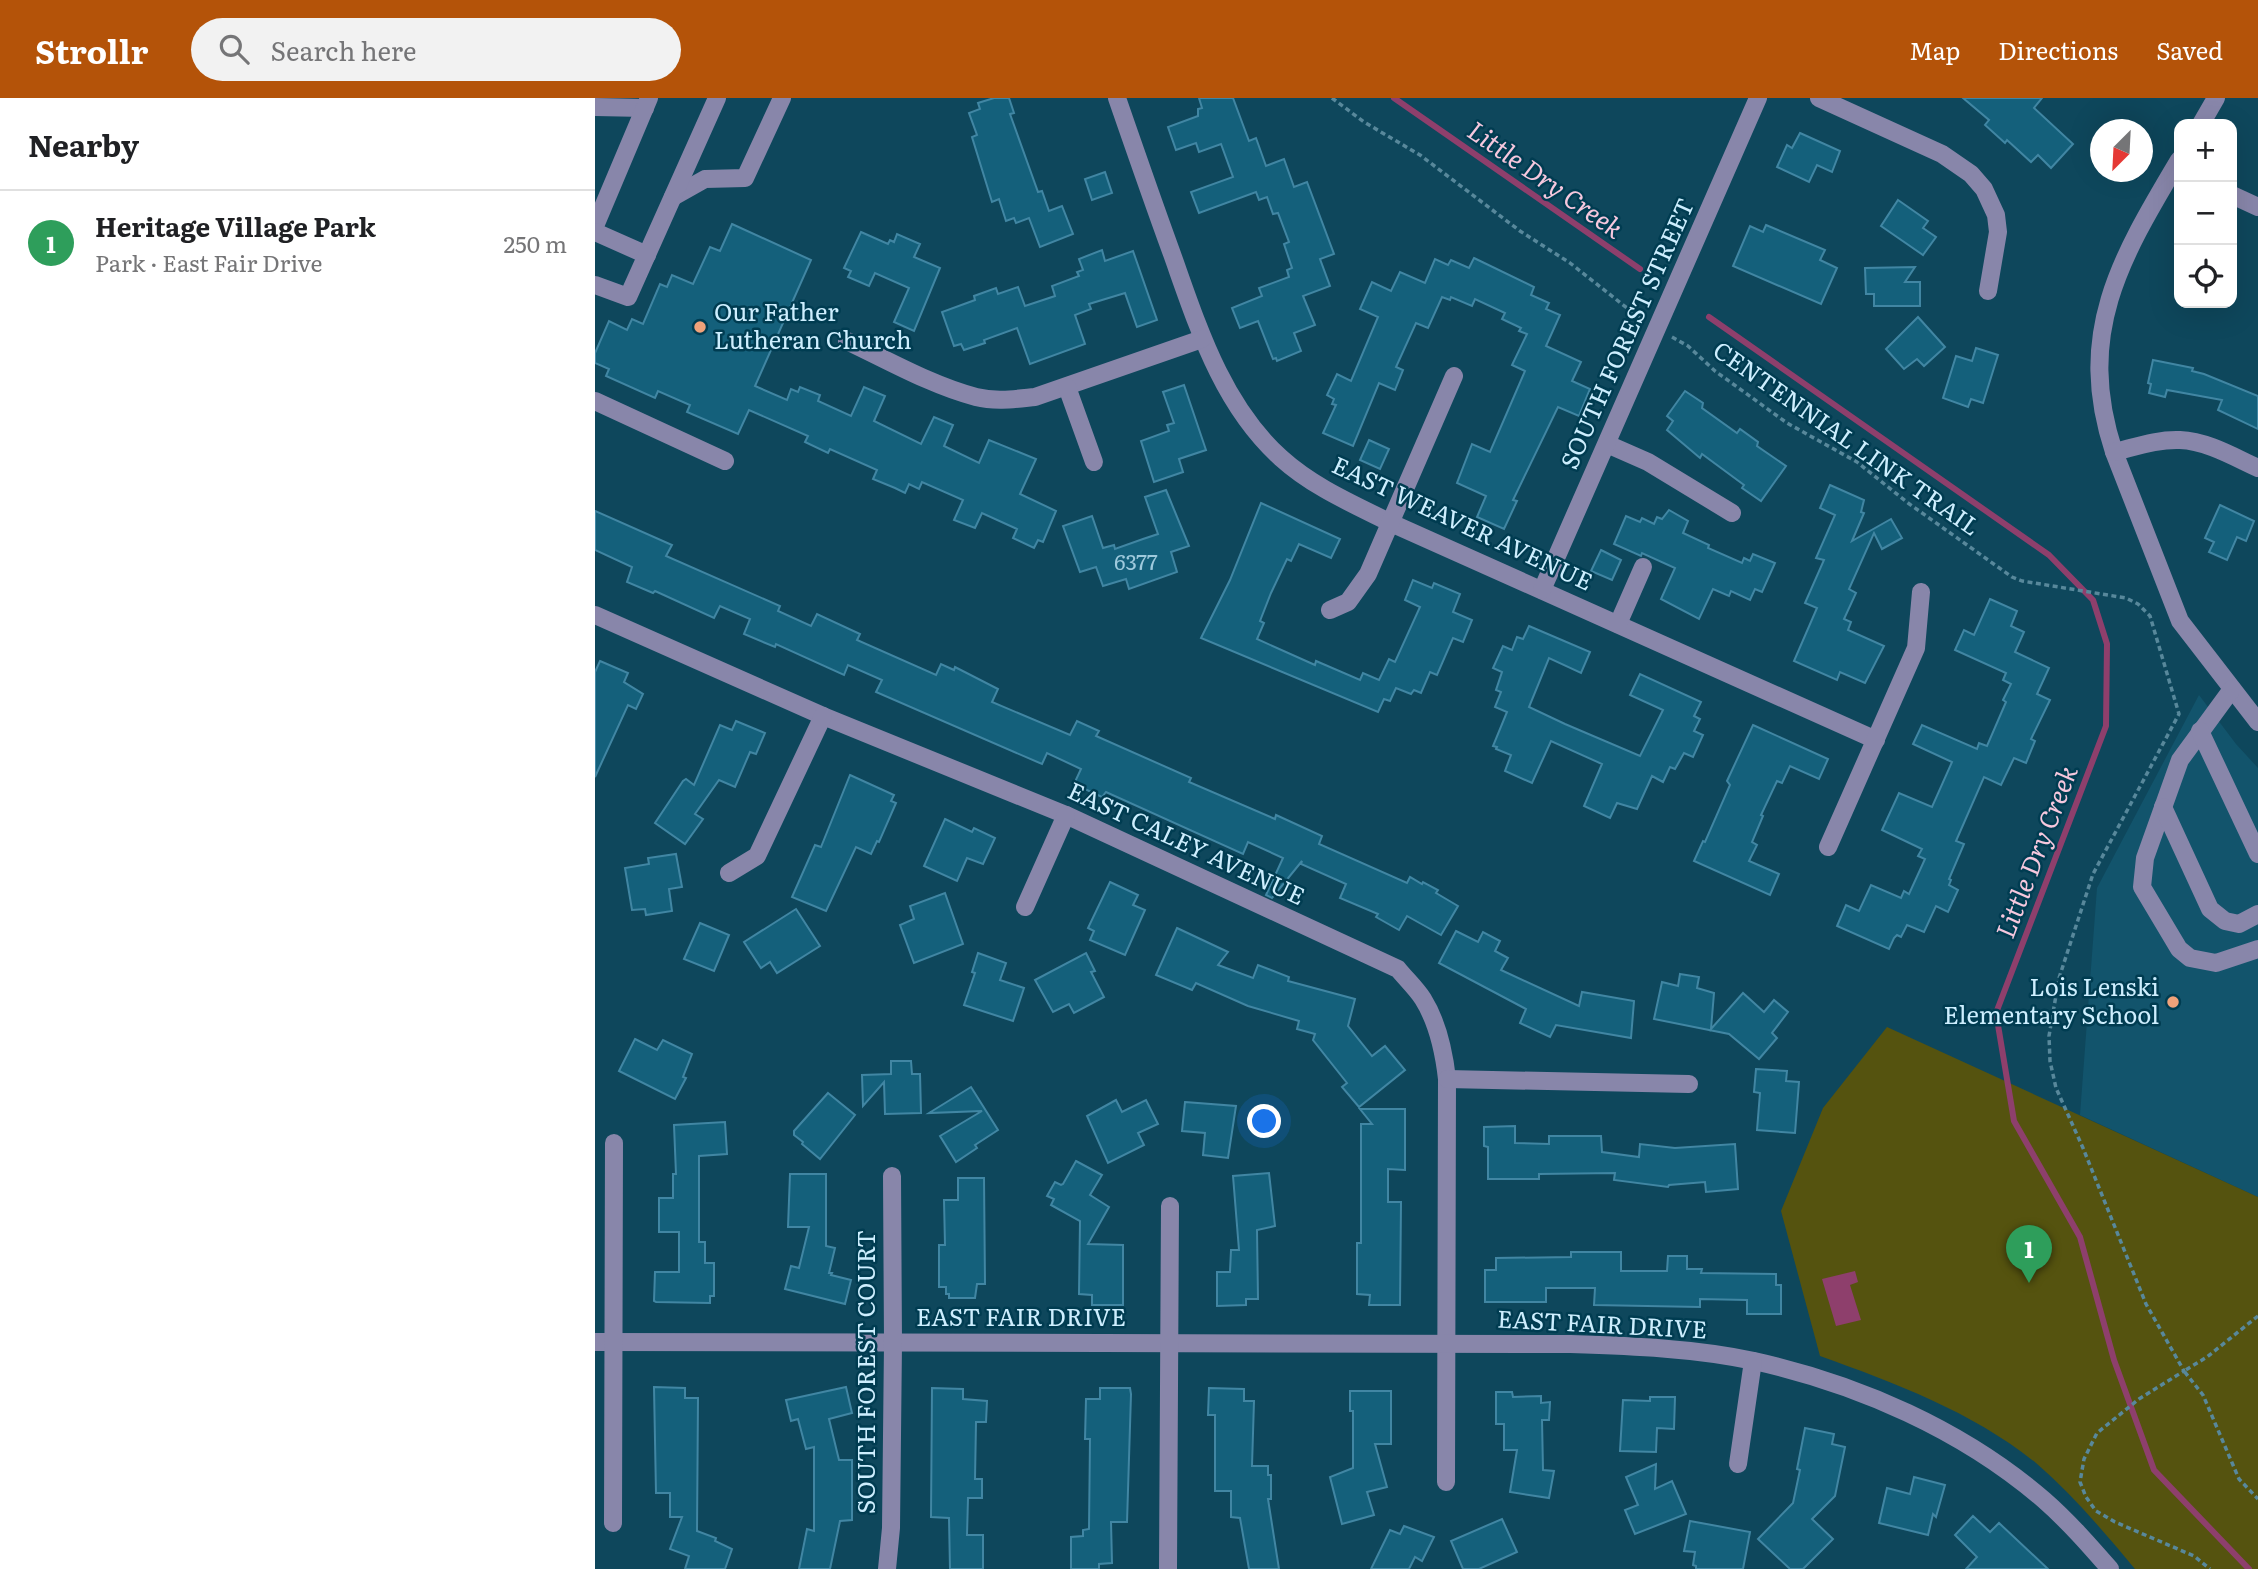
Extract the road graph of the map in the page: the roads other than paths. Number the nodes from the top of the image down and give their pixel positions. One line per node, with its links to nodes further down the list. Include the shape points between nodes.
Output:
1 (717, 98): 11 (street)
2 (782, 98): 11 (street, via 745,178 705,179)
3 (1117, 98): 19 (street, EAST WEAVER AVENUE)
4 (1758, 98): 24 (street, SOUTH FOREST STREET)
5 (1819, 98): 18 (street, via 1942,154 1984,188 1998,232)
6 (2216, 98): 9 (street)
7 (646, 101): 8 (street); 14 (street)
8 (595, 107)
9 (2204, 119)
10 (2174, 174): 25 (street, via 2122,262 2106,308 2099,384)
11 (673, 197): 16 (street)
12 (2237, 197): 13 (street)
13 (2258, 207)
14 (595, 226)
15 (595, 232): 16 (street)
16 (647, 255): 17 (street, via 628,297)
17 (595, 285)
18 (1988, 291)
19 (1202, 339): 22 (street); 30 (street, EAST WEAVER AVENUE, via 1231,397 1272,449 1306,478)
20 (847, 341): 22 (street, via 977,397 1008,400)
21 (1454, 376): 30 (street)
22 (1067, 387): 27 (street)
23 (595, 401): 26 (street)
24 (1607, 444): 29 (street, via 1648,462); 32 (street, SOUTH FOREST STREET)
25 (2114, 452): 28 (street, via 2178,439 2211,446); 37 (street, via 2180,621)
26 (725, 461)
27 (1094, 463)
28 (2258, 468)
29 (1732, 513)
30 (1391, 523): 32 (street, EAST WEAVER AVENUE); 34 (street, via 1357,592)
31 (1643, 567): 36 (street)
32 (1542, 590): 36 (street, EAST WEAVER AVENUE)
33 (1921, 592): 41 (street, via 1916,648)
34 (1330, 610)
35 (595, 615): 38 (street, EAST CALEY AVENUE)
36 (1618, 624): 41 (street, EAST WEAVER AVENUE)
37 (2232, 689): 39 (street); 40 (street)
38 (823, 716): 43 (street, EAST CALEY AVENUE); 46 (street, via 757,856)
39 (2258, 722)
40 (2200, 731): 42 (street, via 2180,760); 45 (street)
41 (1876, 740): 44 (street)
42 (2163, 807): 48 (street, via 2210,909 2225,921 2239,924); 49 (street, via 2145,858 2142,887 2179,949 2199,961 2216,963)
43 (1066, 815): 47 (street); 50 (street, EAST CALEY AVENUE, via 1398,969 1423,999 1439,1034)
44 (1828, 847)
45 (2258, 854)
46 (729, 873)
47 (1025, 907)
48 (2258, 914)
49 (2258, 949)
50 (1447, 1079): 51 (street); 59 (street, EAST CALEY AVENUE)
51 (1689, 1084)
52 (614, 1143): 56 (street)
53 (892, 1176): 57 (street, SOUTH FOREST COURT)
54 (1170, 1206): 58 (street)
55 (595, 1342): 56 (street, EAST FAIR DRIVE)
56 (614, 1342): 57 (street, EAST FAIR DRIVE); 63 (street)
57 (893, 1343): 58 (street, EAST FAIR DRIVE); 64 (street, SOUTH FOREST COURT)
58 (1169, 1343): 59 (street, EAST FAIR DRIVE); 65 (street)
59 (1448, 1343): 60 (street, EAST FAIR DRIVE, via 1624,1346); 62 (street)
60 (1753, 1361): 61 (street); 66 (street, EAST FAIR DRIVE, via 1875,1399 1969,1446 2045,1501)
61 (1738, 1464)
62 (1446, 1482)
63 (613, 1523)
64 (887, 1569)
65 (1168, 1569)
66 (2110, 1569)

